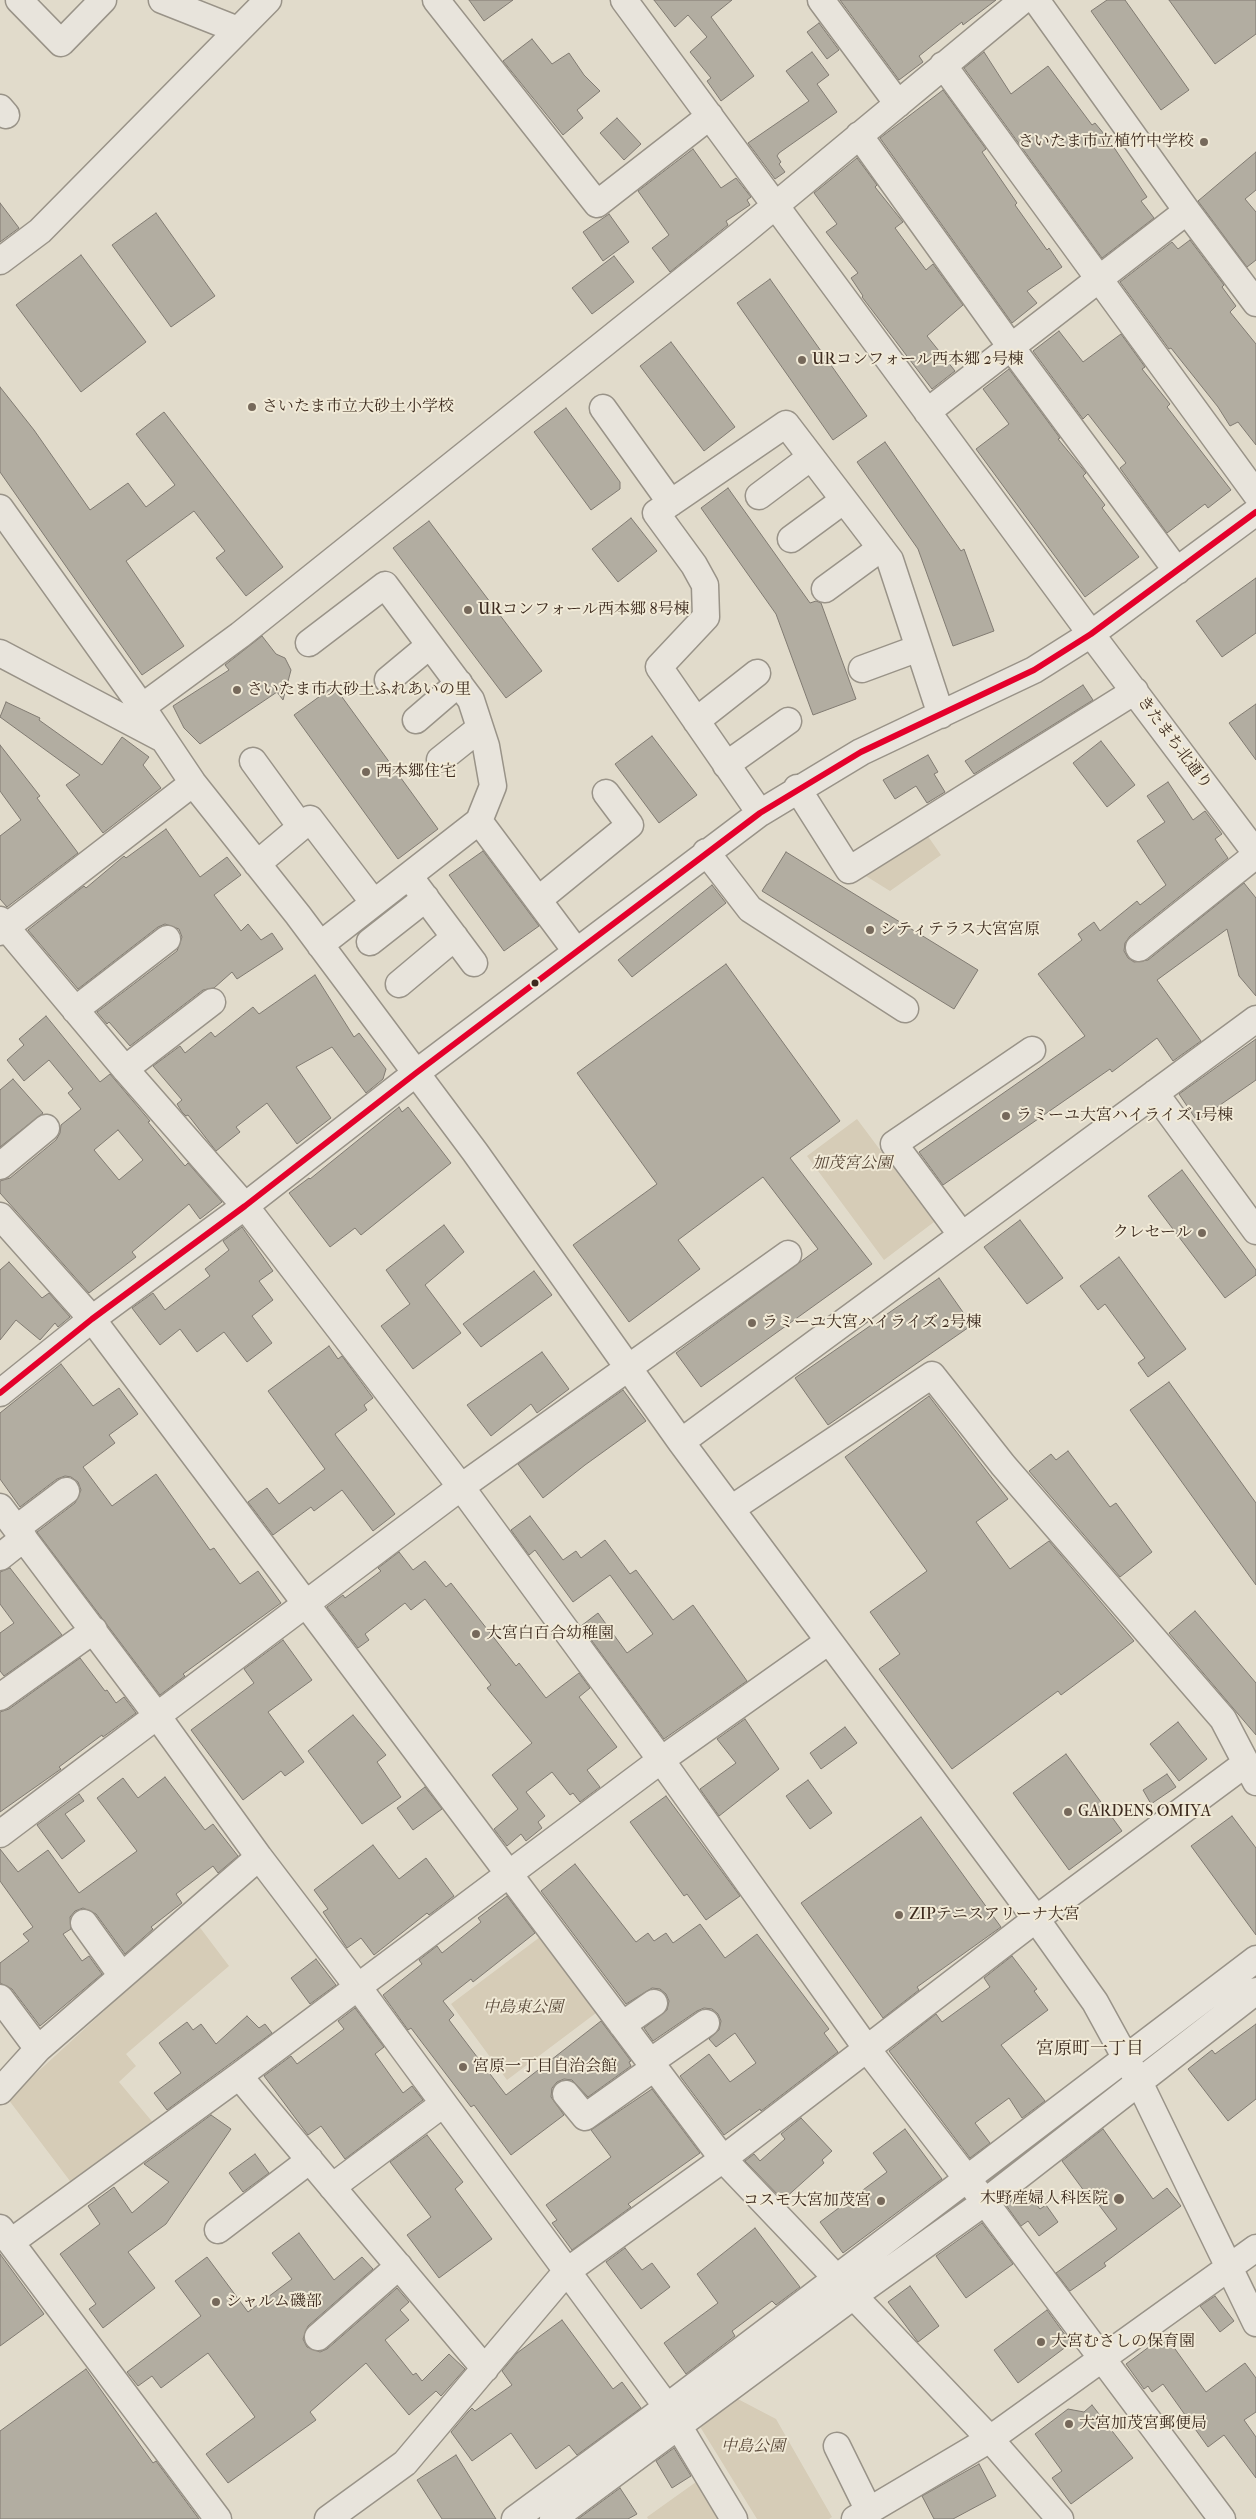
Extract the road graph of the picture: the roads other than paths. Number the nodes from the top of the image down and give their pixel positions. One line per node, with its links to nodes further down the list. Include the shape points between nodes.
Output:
1 (19, 0): 2 (street, via 61,43)
2 (103, 0)
3 (162, 0): 10 (street)
4 (268, 0): 10 (street)
5 (436, 0): 13 (street, via 597,204)
6 (624, 0): 13 (street, きたまち北通り)
7 (821, 0): 12 (street)
8 (1023, 0): 11 (street)
9 (1036, 0): 16 (street)
10 (238, 30): 17 (street, via 40,231)
11 (943, 65): 12 (street); 18 (street)
12 (898, 104): 14 (street)
13 (710, 116): 15 (street, きたまち北通り)
14 (860, 135): 15 (street); 20 (street)
15 (775, 205): 22 (street, きたまち北通り); 44 (street, via 240,635)
16 (1187, 211): 18 (street); 19 (street)
17 (0, 261)
18 (1098, 280): 20 (street); 24 (street)
19 (1256, 304)
20 (1011, 347): 22 (street); 32 (street)
21 (603, 408): 27 (street)
22 (927, 412): 34 (street, きたまち北通り)
23 (811, 457): 25 (street); 26 (street); 27 (street, via 786,424)
24 (1256, 494)
25 (759, 496)
26 (844, 500): 30 (street); 31 (street)
27 (671, 503): 47 (street, via 656,513 705,585 706,617 659,668)
28 (1, 512): 44 (street)
29 (1256, 512): 32 (street)
30 (791, 539)
31 (881, 548): 33 (street); 37 (street, via 890,560)
32 (1177, 571): 34 (street)
33 (825, 589)
34 (1090, 634): 43 (street, きたまち北通り); 45 (street, via 1034,670)
35 (308, 643): 36 (street, via 386,585)
36 (430, 645): 41 (street); 42 (street)
37 (919, 648): 39 (street); 45 (street)
38 (0, 653): 50 (street)
39 (862, 669)
40 (756, 673): 47 (street)
41 (388, 680)
42 (459, 683): 46 (street); 49 (street, via 471,700)
43 (1135, 691): 55 (street, via 849,870); 61 (street, きたまち北通り)
44 (142, 707): 50 (street)
45 (941, 715): 55 (street, via 861,752)
46 (416, 720)
47 (696, 721): 53 (street)
48 (788, 721): 53 (street)
49 (480, 728): 51 (street); 58 (street, via 493,786)
50 (166, 741): 54 (street)
51 (440, 760)
52 (253, 761): 59 (street)
53 (726, 765): 57 (street)
54 (193, 783): 62 (street); 67 (street)
55 (797, 788): 57 (street)
56 (606, 793): 65 (street, via 630,825)
57 (760, 813): 60 (street)
58 (479, 821): 63 (street); 65 (street)
59 (301, 827): 62 (street); 66 (street, via 310,819)
60 (706, 852): 73 (street); 77 (street, via 750,909)
61 (1256, 854): 72 (street)
62 (257, 864): 71 (street)
63 (409, 876): 64 (street); 66 (street)
64 (426, 898): 68 (street); 70 (street)
65 (538, 900): 73 (street)
66 (374, 903): 71 (street)
67 (2, 926): 78 (street)
68 (455, 937): 74 (street); 75 (street)
69 (167, 939): 78 (street)
70 (370, 942)
71 (320, 945): 82 (street)
72 (1139, 948)
73 (576, 951): 82 (street)
74 (474, 963)
75 (400, 984)
76 (212, 1002): 81 (street)
77 (905, 1009)
78 (75, 1010): 81 (street)
79 (1256, 1019): 83 (street)
80 (1032, 1050): 89 (street, via 894,1144)
81 (125, 1069): 86 (street)
82 (416, 1073): 86 (street); 92 (street)
83 (1155, 1093): 88 (street); 89 (street)
84 (46, 1128): 85 (street)
85 (0, 1166)
86 (245, 1206): 91 (street); 95 (street)
87 (0, 1216): 91 (street)
88 (1256, 1231)
89 (961, 1234): 94 (street)
90 (788, 1254): 92 (street)
91 (92, 1319): 93 (street); 101 (street)
92 (628, 1367): 94 (street); 95 (street)
93 (0, 1393)
94 (681, 1442): 98 (street)
95 (461, 1487): 101 (street); 106 (street)
96 (66, 1491): 99 (street)
97 (0, 1507): 99 (street)
98 (731, 1509): 103 (street); 107 (street, via 932,1375 1003,1465 1223,1719)
99 (20, 1533): 100 (street); 102 (street)
100 (0, 1557)
101 (306, 1604): 105 (street); 110 (street)
102 (94, 1630): 104 (street); 105 (street)
103 (829, 1641): 106 (street); 111 (street)
104 (0, 1697)
105 (158, 1717): 108 (street); 109 (street)
106 (661, 1760): 110 (street); 122 (street)
107 (1250, 1773): 111 (street)
108 (0, 1834)
109 (259, 1858): 114 (street); 115 (street)
110 (508, 1873): 115 (street); 120 (street)
111 (1036, 1919): 122 (street); 124 (street, via 1095,2002)
112 (84, 1923): 114 (street)
113 (1256, 1959): 124 (street)
114 (122, 1976): 121 (street)
115 (358, 1987): 125 (street); 128 (street)
116 (1256, 1991): 124 (street)
117 (0, 1998): 121 (street)
118 (654, 2003): 120 (street)
119 (706, 2023): 123 (street)
120 (622, 2025): 123 (street)
121 (38, 2049): 126 (street)
122 (867, 2049): 129 (street); 132 (street)
123 (652, 2065): 127 (street, via 586,2117); 129 (street)
124 (1132, 2069): 132 (street); 137 (street)
125 (240, 2076): 130 (street); 134 (street)
126 (0, 2091)
127 (566, 2094)
128 (443, 2104): 131 (street); 138 (street)
129 (723, 2159): 138 (street); 139 (street)
130 (310, 2160): 131 (street); 133 (street)
131 (332, 2187): 136 (street)
132 (975, 2189): 139 (street); 142 (street)
133 (218, 2230)
134 (6, 2235): 148 (street)
135 (1256, 2248): 137 (street)
136 (398, 2266): 141 (street); 143 (street)
137 (1230, 2266): 140 (street); 142 (street)
138 (566, 2272): 143 (street); 144 (street)
139 (843, 2287): 144 (street); 145 (street)
140 (1256, 2323)
141 (318, 2337)
142 (1101, 2358): 145 (street); 154 (street)
143 (485, 2370): 149 (street, via 406,2463)
144 (673, 2417): 150 (street); 151 (street); 152 (street)
145 (990, 2439): 147 (street); 153 (street)
146 (836, 2446): 147 (street)
147 (862, 2515)
148 (218, 2519)
149 (328, 2519)
150 (515, 2519)
151 (553, 2519)
152 (734, 2519)
153 (1060, 2519)
154 (1222, 2519)

